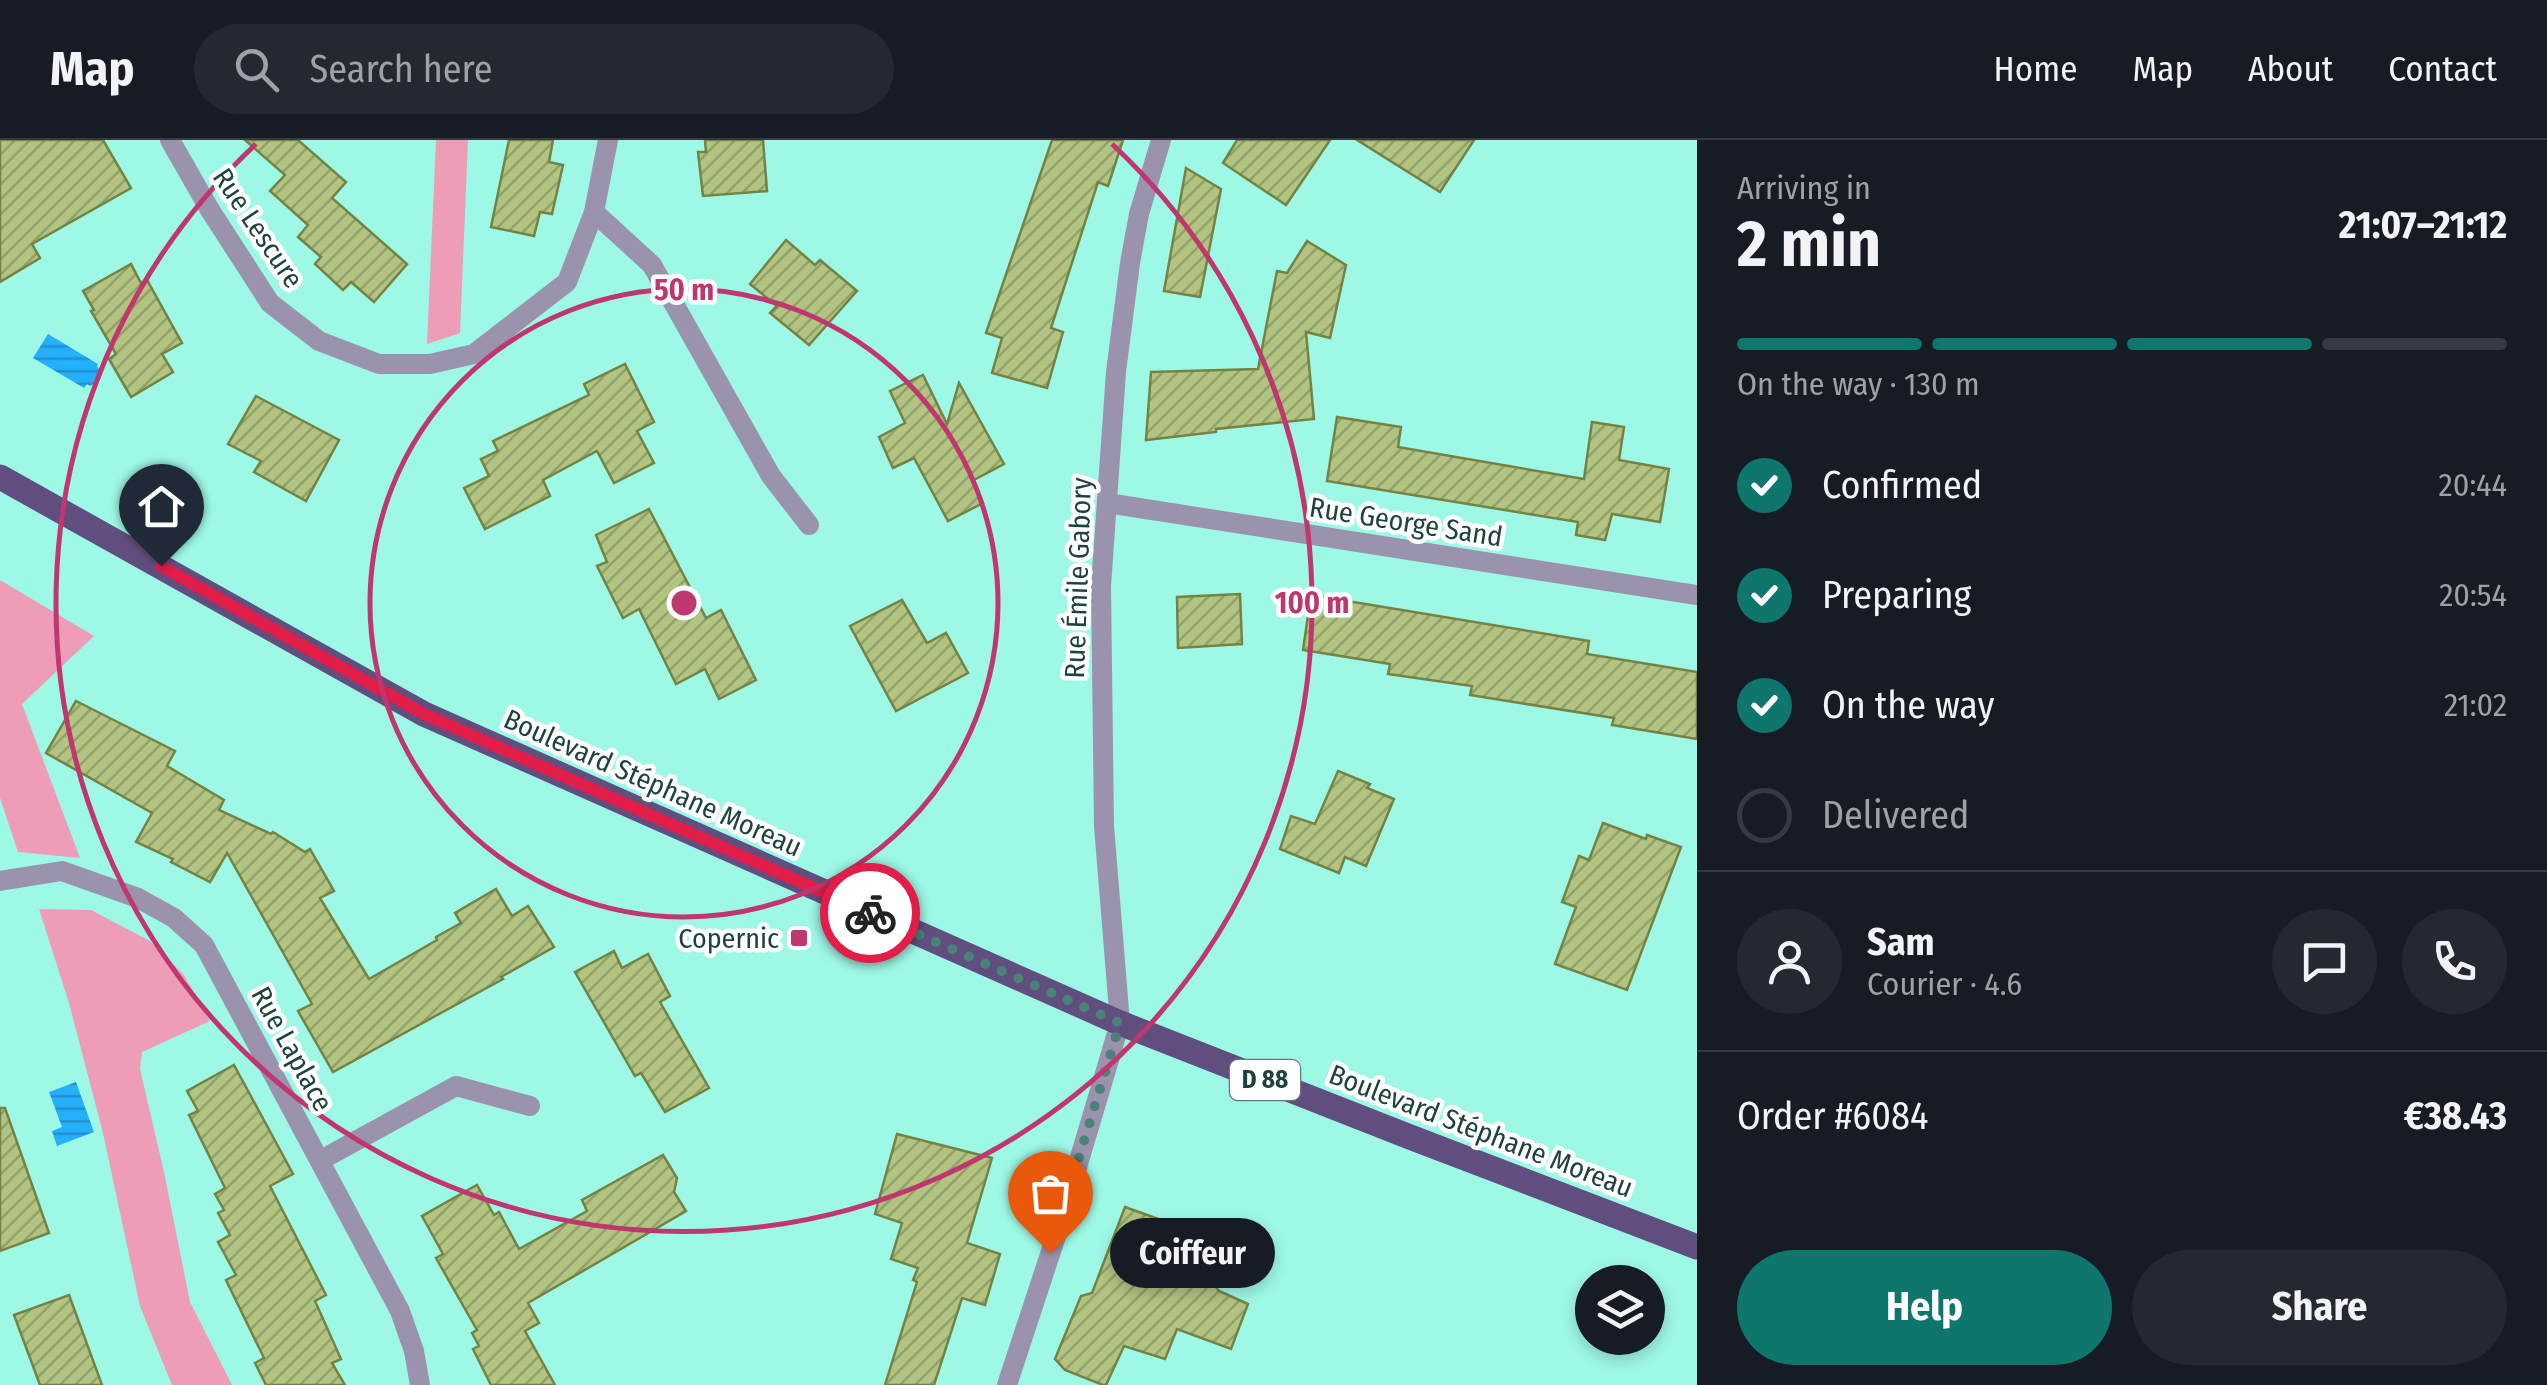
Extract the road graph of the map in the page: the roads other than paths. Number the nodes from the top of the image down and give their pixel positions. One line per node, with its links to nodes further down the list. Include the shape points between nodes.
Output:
1 (170, 140): 4 (street, Rue Lescure, via 270,303 319,342 378,364 430,364 474,354 568,282)
2 (608, 140): 4 (street, Rue Lescure)
3 (1161, 140): 6 (street, Rue Émile Gabory, via 1130,263)
4 (594, 212): 7 (street, via 652,265 771,476)
5 (0, 476): 10 (main road, Boulevard Stéphane Moreau / D 88, via 424,714)
6 (1107, 503): 8 (street, Rue George Sand); 10 (street, Rue Émile Gabory, via 1101,586 1104,826)
7 (809, 525)
8 (1697, 596)
9 (0, 881): 12 (street, Rue Laplace, via 62,871 174,918 204,945)
10 (1120, 1023): 13 (main road, Boulevard Stéphane Moreau / D 88); 15 (street)
11 (530, 1106): 12 (street, via 456,1086)
12 (322, 1160): 14 (street, Rue Laplace, via 400,1311)
13 (1697, 1246)
14 (420, 1385)
15 (1007, 1385)

